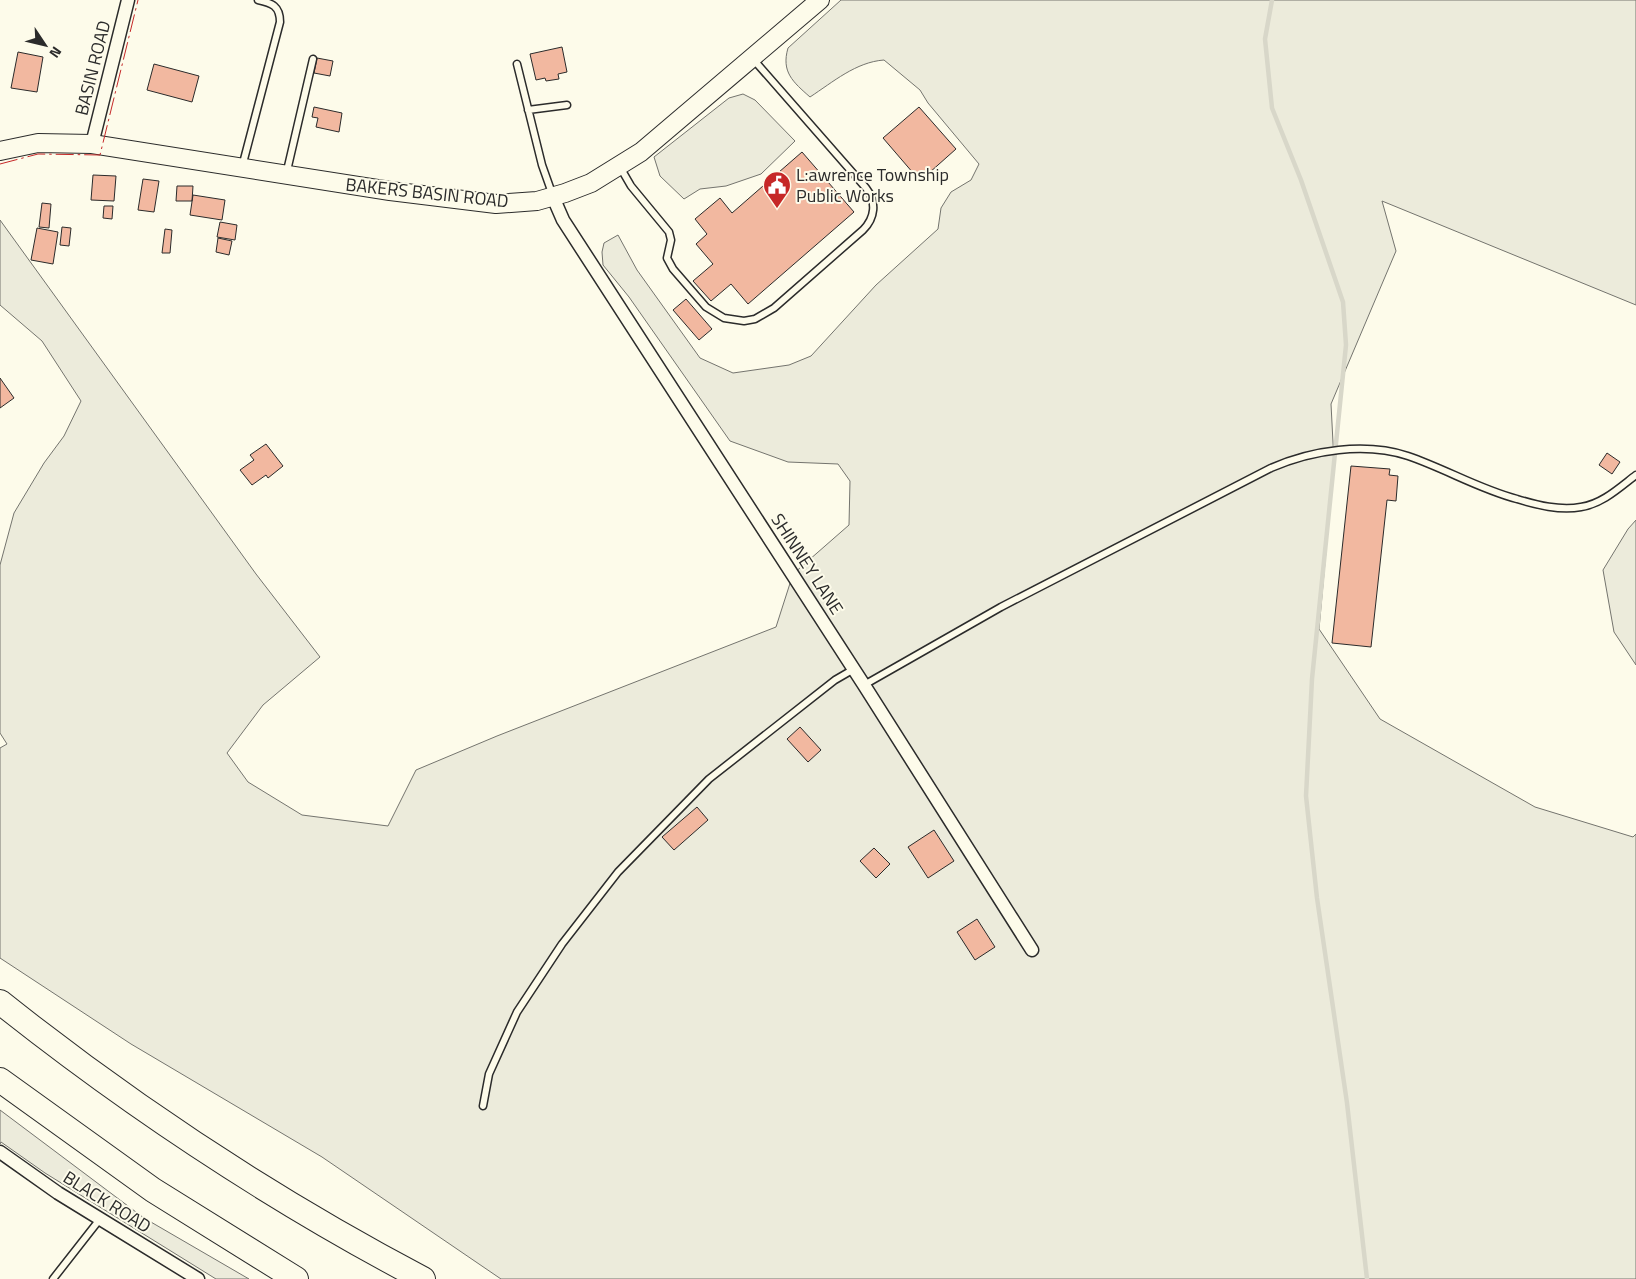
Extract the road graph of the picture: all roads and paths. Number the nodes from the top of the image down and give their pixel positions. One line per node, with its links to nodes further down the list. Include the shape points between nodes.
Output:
1 (128, 0): 9 (street, BASIN ROAD)
2 (258, 0): 12 (lane, via 276,6 280,22)
3 (820, 0): 4 (main road, BAKERS BASIN ROAD)
4 (752, 58): 11 (main road, BAKERS BASIN ROAD); 11 (lane, via 866,188 873,202 872,217 864,230 774,308 755,319 744,321 724,318 706,307 672,270 667,258 671,240 669,232 631,186)
5 (314, 59): 13 (lane)
6 (517, 64): 8 (lane)
7 (567, 105): 8 (lane)
8 (528, 110): 14 (lane)
9 (92, 144): 10 (main road, BAKERS BASIN ROAD, via 38,144); 12 (main road, BAKERS BASIN ROAD)
10 (0, 151)
11 (620, 167): 14 (main road, BAKERS BASIN ROAD, via 591,183)
12 (242, 168): 13 (main road, BAKERS BASIN ROAD)
13 (286, 175): 14 (main road, BAKERS BASIN ROAD, via 390,192 496,204)
14 (553, 197): 16 (street, SHINNEY LANE, via 563,220)
15 (1636, 475): 17 (lane, via 1598,501 1581,507 1560,508 1490,491 1408,456 1371,450 1302,456 1272,468 1001,606)
16 (854, 668): 17 (street, SHINNEY LANE); 21 (lane, via 709,779 618,872 562,944 517,1012 489,1074)
17 (864, 685): 18 (street, SHINNEY LANE)
18 (1032, 950)
19 (0, 1002): 27 (highway, via 188,1140 305,1214)
20 (0, 1080): 26 (highway, via 153,1190)
21 (484, 1106)
22 (0, 1152): 23 (street, BLACK ROAD)
23 (100, 1219): 24 (lane); 25 (street, BLACK ROAD)
24 (53, 1279)
25 (198, 1279)
26 (296, 1279)
27 (423, 1279)

